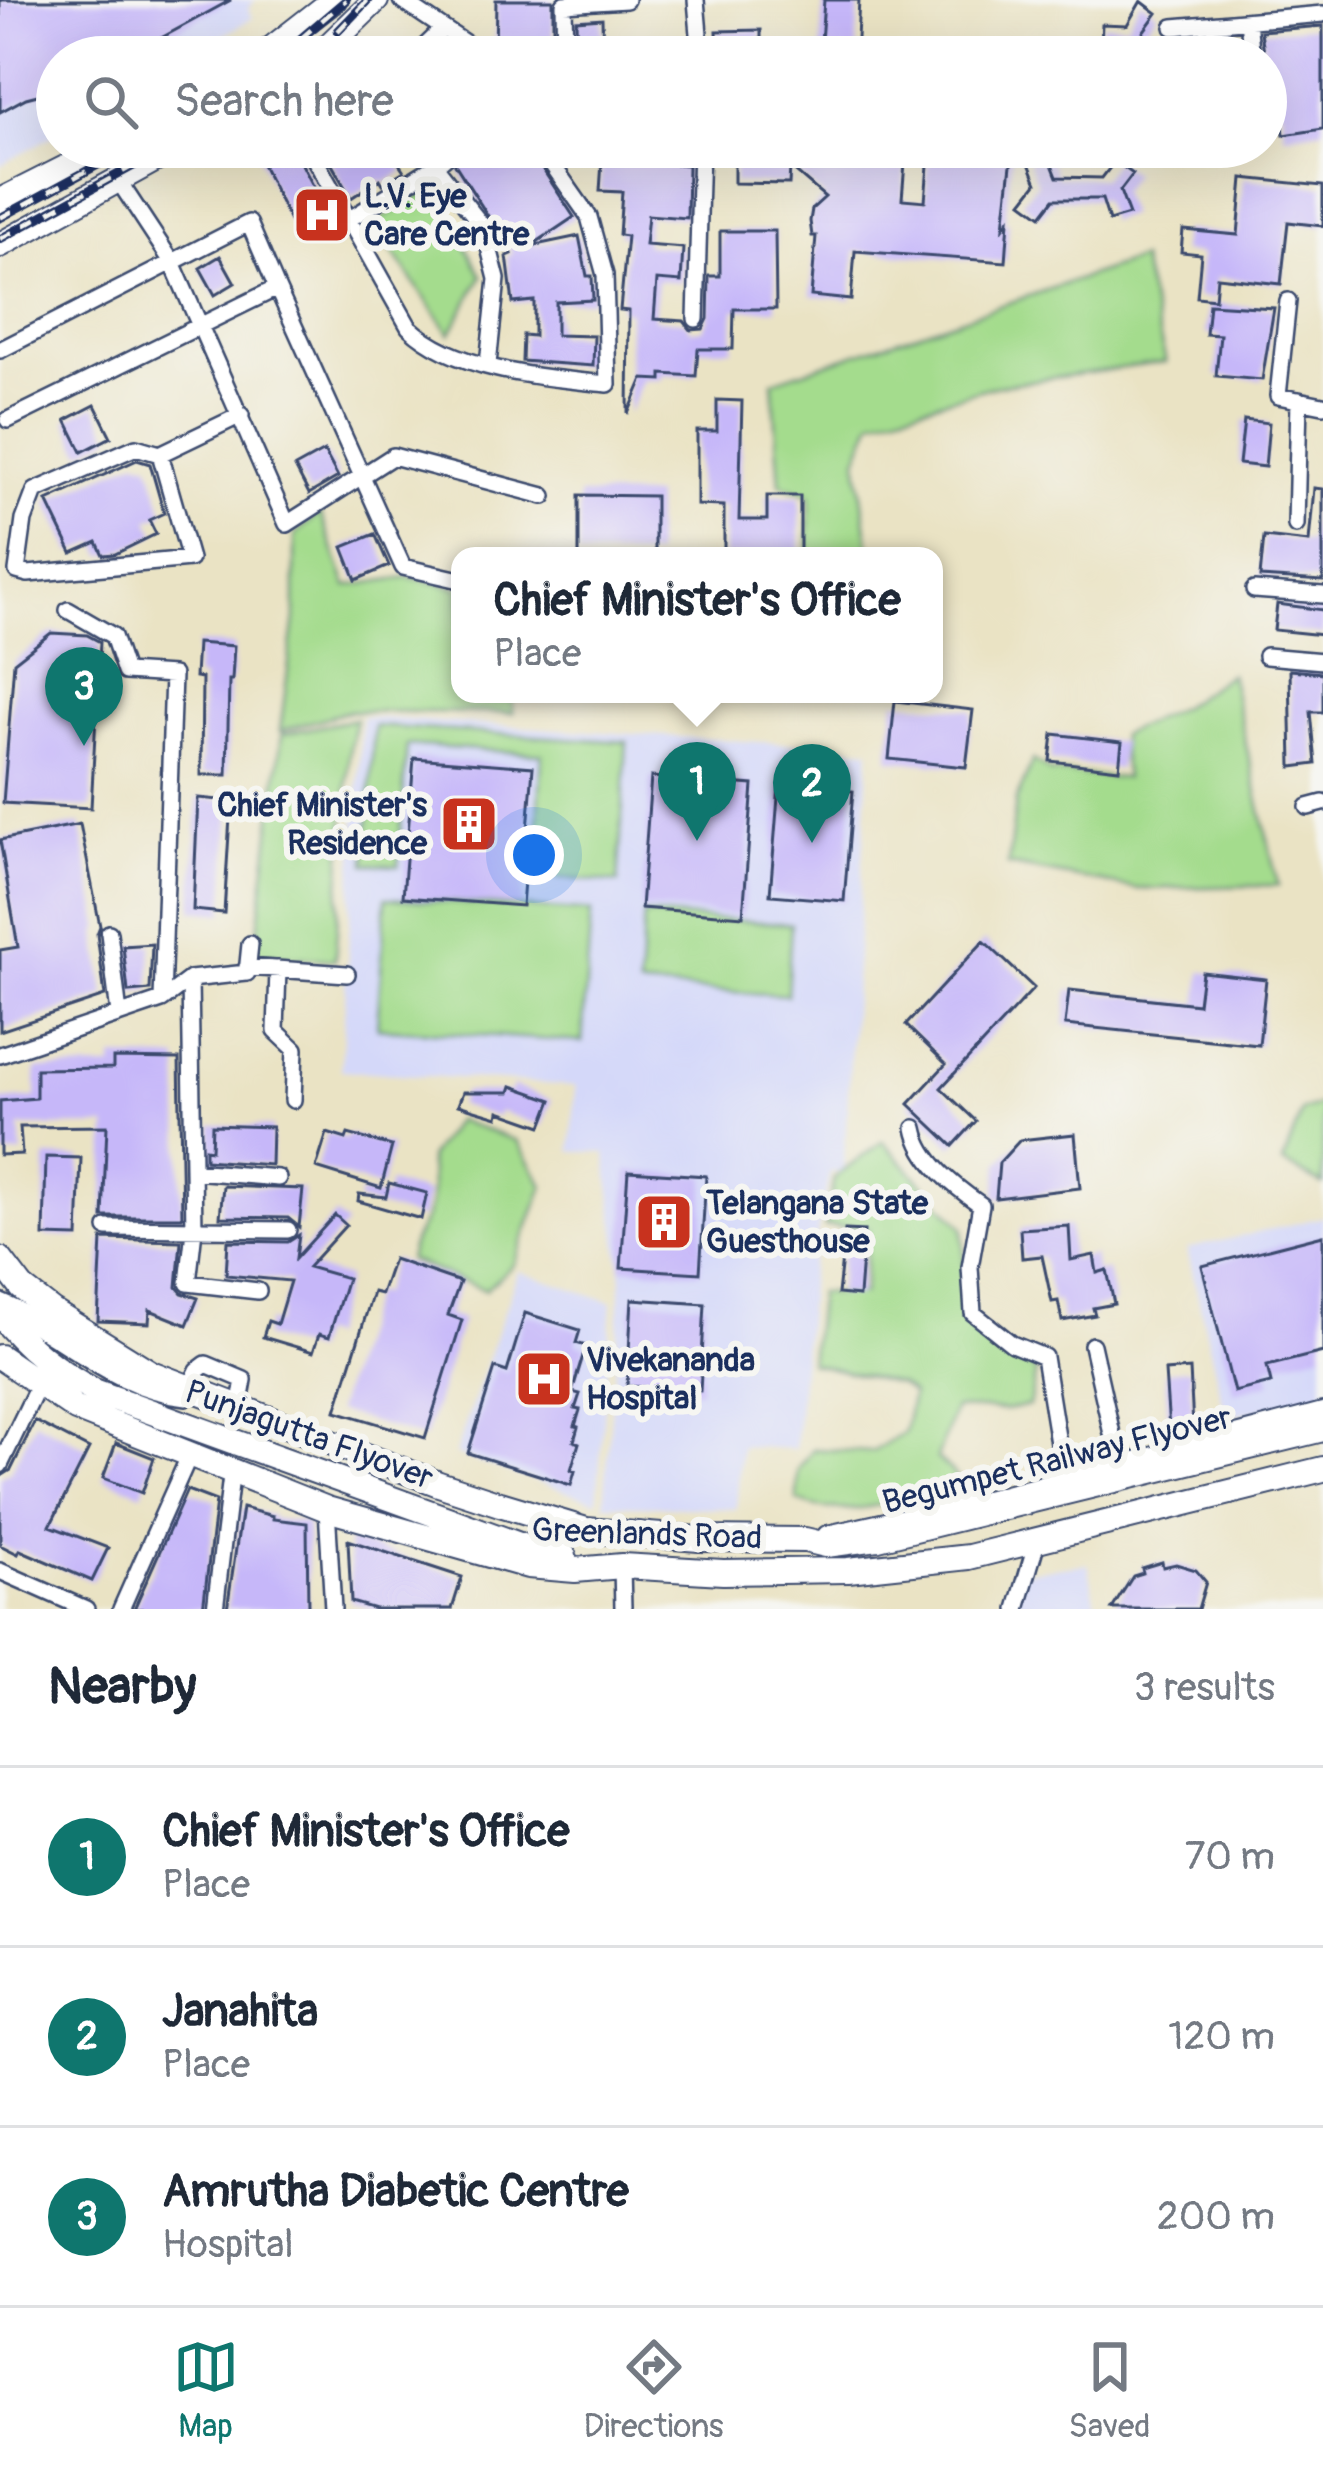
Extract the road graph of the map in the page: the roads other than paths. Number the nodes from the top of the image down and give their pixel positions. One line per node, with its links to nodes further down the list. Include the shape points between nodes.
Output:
1 (334, 0): 10 (main road)
2 (376, 0): 11 (main road)
3 (401, 0): 9 (street)
4 (626, 0): 14 (street, via 563,4)
5 (695, 0): 15 (street)
6 (1323, 14): 7 (street)
7 (1248, 21): 8 (street); 16 (street)
8 (1173, 27)
9 (443, 28): 12 (street); 13 (street)
10 (287, 36)
11 (339, 36)
12 (435, 36)
13 (455, 36)
14 (564, 36)
15 (699, 36)
16 (1250, 36)
17 (65, 168): 25 (main road)
18 (140, 168): 24 (main road)
19 (320, 168): 26 (street)
20 (432, 168): 26 (street)
21 (437, 168): 34 (street, via 484,228 497,279)
22 (555, 168): 34 (street, via 590,217 605,275 608,384 514,375)
23 (700, 168): 31 (street)
24 (118, 180): 27 (main road); 28 (street)
25 (0, 201)
26 (348, 220): 34 (street, via 409,327 443,350)
27 (0, 245)
28 (172, 262): 29 (street, via 249,223); 32 (street); 33 (street)
29 (277, 288): 32 (street); 40 (street)
30 (1288, 301): 35 (street, via 1278,396)
31 (696, 319)
32 (202, 325): 37 (street); 38 (street)
33 (0, 350)
34 (488, 364)
35 (1299, 400): 36 (street); 42 (street)
36 (1323, 405)
37 (241, 416): 39 (street); 40 (street, via 287,524)
38 (8, 419)
39 (160, 454): 39 (street, via 190,559 17,571 35,491 136,447)
40 (361, 477): 41 (street, via 393,456); 43 (street, via 403,567)
41 (544, 496)
42 (1296, 526)
43 (451, 578)
44 (1254, 590): 45 (street)
45 (1323, 596)
46 (68, 610): 55 (street, via 113,636 124,672 173,675)
47 (1266, 656): 48 (street)
48 (1323, 661)
49 (109, 933): 56 (street)
50 (250, 944): 51 (street)
51 (248, 967): 52 (street); 54 (street)
52 (278, 969): 53 (street); 58 (street, via 276,1031 295,1048)
53 (346, 974)
54 (190, 980): 55 (street); 60 (street)
55 (162, 1000): 56 (street)
56 (119, 1014): 57 (street)
57 (0, 1055)
58 (293, 1100)
59 (915, 1128): 79 (street, via 953,1186 981,1205 970,1267 973,1313 1044,1357)
60 (193, 1171): 61 (street); 63 (street)
61 (278, 1178)
62 (107, 1228): 63 (street)
63 (194, 1229): 64 (street); 66 (street, via 188,1283)
64 (288, 1230)
65 (0, 1259): 71 (main road, Greenlands Road, via 53,1312)
66 (258, 1291)
67 (0, 1310): 71 (main road, Greenlands Road, via 118,1375); 83 (main road, Punjagutta Flyover, via 45,1361 94,1391 533,1550)
68 (1092, 1345): 76 (street)
69 (0, 1357): 70 (main road, Greenlands Road)
70 (39, 1384): 74 (main road, Greenlands Road, via 76,1409); 75 (street)
71 (197, 1393): 82 (main road, Greenlands Road, via 586,1530)
72 (1323, 1412): 76 (street, Greenlands Road)
73 (1323, 1429): 82 (main road, Begumpet Railway Flyover, via 878,1538)
74 (190, 1454): 77 (main road, Greenlands Road); 86 (street)
75 (0, 1465)
76 (1119, 1465): 79 (street, Greenlands Road)
77 (232, 1468): 80 (main road, Greenlands Road); 87 (street)
78 (1323, 1468): 81 (main road, Greenlands Road)
79 (1064, 1480): 82 (street, Greenlands Road)
80 (327, 1509): 83 (main road, Greenlands Road, via 528,1566); 88 (street)
81 (1038, 1538): 83 (main road, Greenlands Road, via 969,1557 848,1570); 90 (street)
82 (805, 1540)
83 (622, 1566): 89 (street)
84 (0, 1571): 85 (street)
85 (86, 1609)
86 (121, 1609)
87 (215, 1609)
88 (333, 1609)
89 (623, 1609)
90 (1017, 1609)

